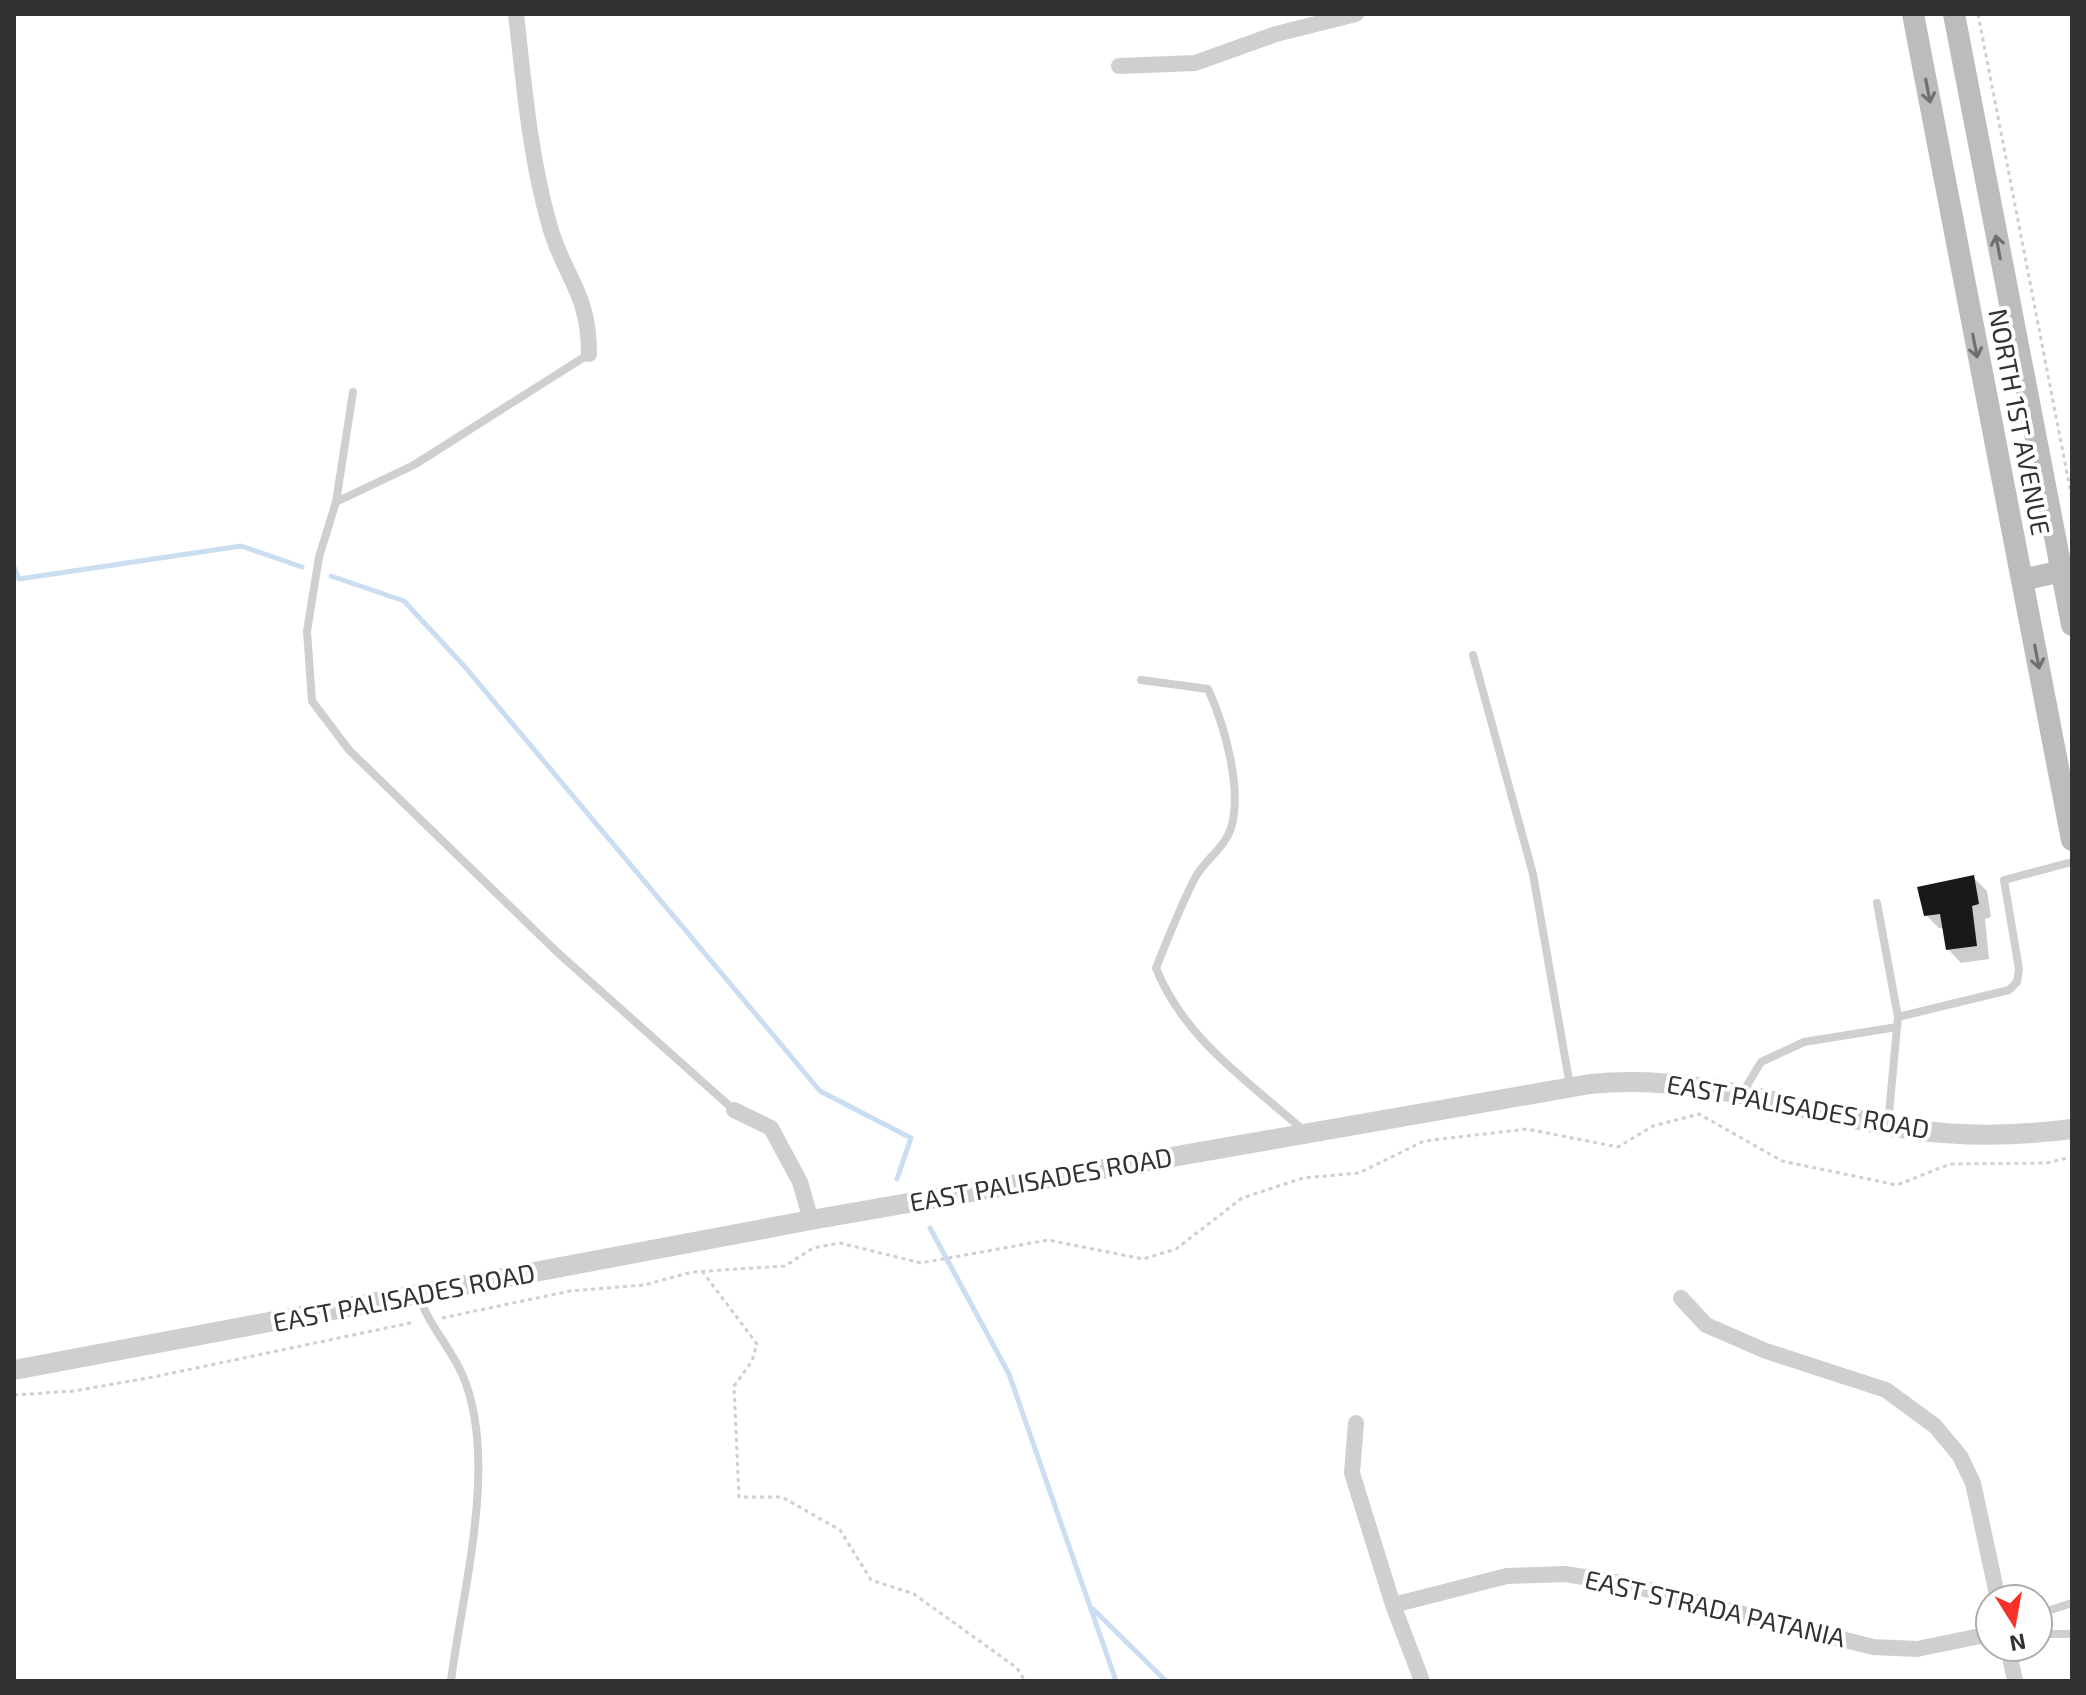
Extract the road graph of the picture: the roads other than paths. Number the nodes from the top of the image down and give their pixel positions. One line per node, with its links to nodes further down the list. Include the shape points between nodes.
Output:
1 (516, 14): 6 (street, via 528,116 550,229 580,292 589,321)
2 (1356, 14): 5 (street, via 1276,34 1195,63)
3 (1913, 14): 10 (main road, NORTH 1ST AVENUE, one-way to 10)
4 (1954, 14): 9 (main road, NORTH 1ST AVENUE, one-way to 4)
5 (1119, 66)
6 (589, 354): 8 (lane, via 414,465)
7 (353, 392): 8 (lane)
8 (336, 502): 21 (lane, via 319,557 307,631 312,701 349,750 513,909)
9 (2067, 570): 10 (main road); 11 (main road, NORTH 1ST AVENUE)
10 (2022, 580): 14 (main road, NORTH 1ST AVENUE, one-way to 14)
11 (2072, 625)
12 (1473, 655): 19 (lane, via 1533,874)
13 (1141, 680): 24 (lane, via 1208,689 1223,722 1233,806 1222,847 1197,874 1156,968 1203,1044)
14 (2072, 840)
15 (2072, 862): 17 (lane, via 2004,880 2019,969 2009,990)
16 (1877, 903): 17 (lane)
17 (1898, 1017): 18 (lane)
18 (1897, 1027): 20 (lane, via 1804,1042 1761,1062); 22 (lane)
19 (1570, 1087): 20 (street, EAST PALISADES ROAD, via 1649,1081); 24 (street, EAST PALISADES ROAD)
20 (1743, 1092): 22 (street, EAST PALISADES ROAD)
21 (734, 1110): 25 (street, via 771,1128 800,1182)
22 (1888, 1125): 23 (street, EAST PALISADES ROAD, via 1980,1134)
23 (2072, 1129)
24 (1307, 1133): 25 (street, EAST PALISADES ROAD)
25 (811, 1220): 26 (street, EAST PALISADES ROAD)
26 (419, 1295): 28 (street, EAST PALISADES ROAD); 33 (lane, via 427,1320 463,1376 478,1444 478,1506)
27 (1681, 1298): 30 (street, via 1706,1325 1766,1351 1886,1390 1935,1426 1960,1456 1973,1483)
28 (14, 1370)
29 (1356, 1423): 31 (street, via 1352,1473)
30 (1995, 1583)
31 (1393, 1605): 32 (street, EAST STRADA PATANIA, via 1507,1576 1565,1574 1622,1583 1873,1647 1917,1649); 34 (street)
32 (1974, 1637)
33 (451, 1681)
34 (1422, 1681)

